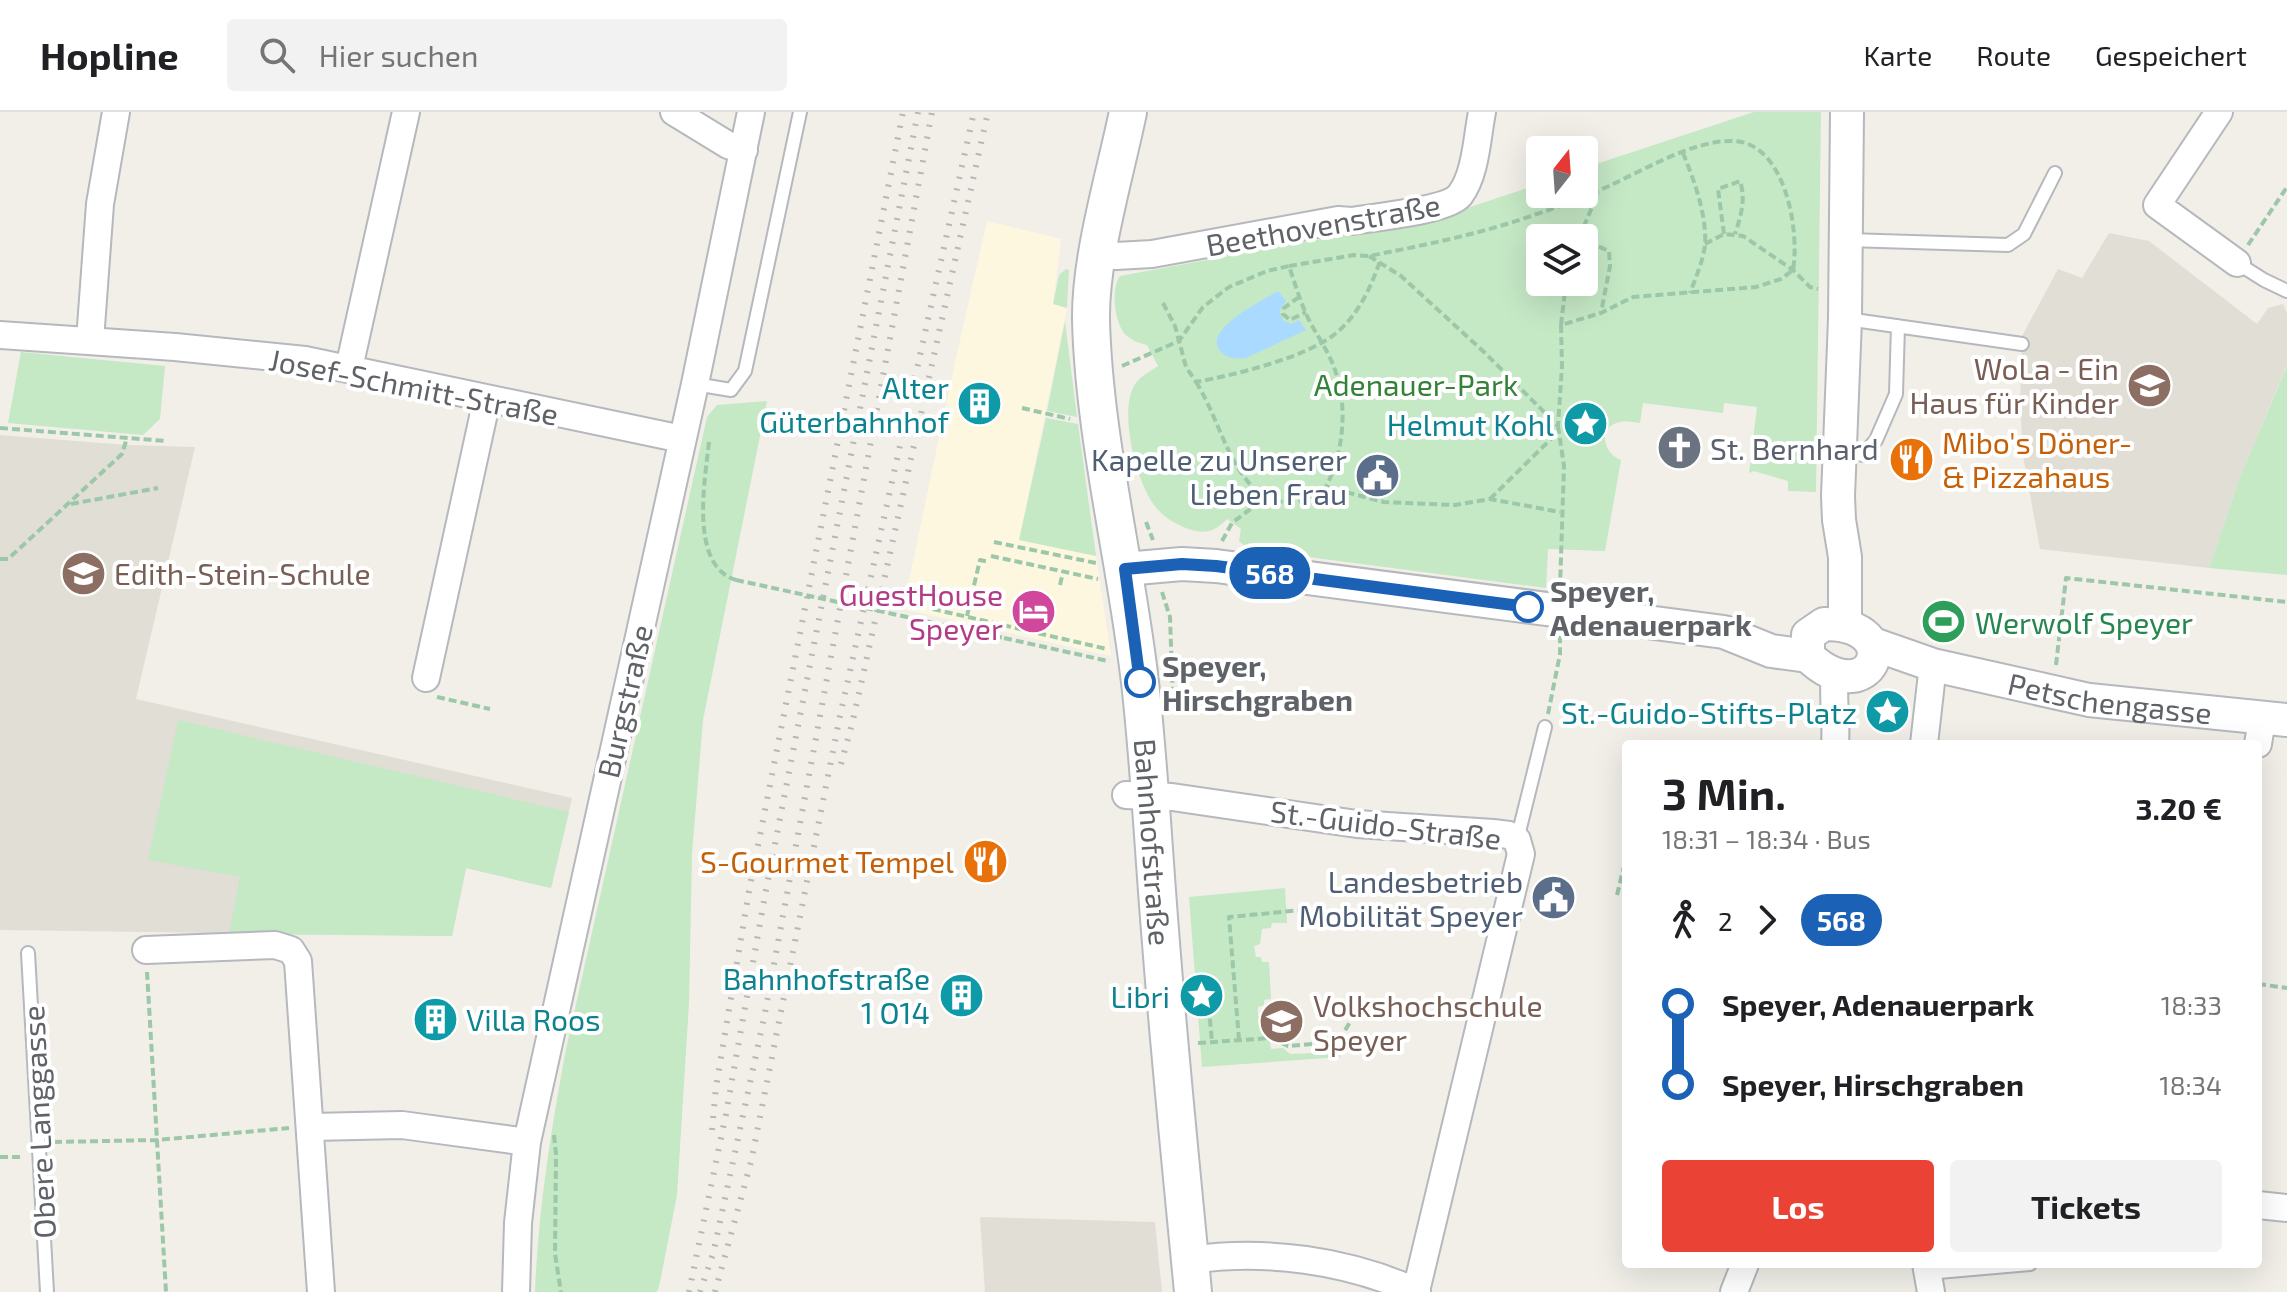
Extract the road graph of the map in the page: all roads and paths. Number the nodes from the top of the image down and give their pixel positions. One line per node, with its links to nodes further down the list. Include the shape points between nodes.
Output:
1 (116, 112): 40 (street, via 100,204)
2 (406, 112): 44 (street)
3 (674, 112): 10 (street)
4 (751, 112): 10 (street, Burgstraße)
5 (800, 112): 47 (lane, via 745,371 731,390)
6 (1128, 112): 21 (main road, Bahnhofstraße)
7 (1482, 112): 21 (street, Beethovenstraße, via 1467,181 1459,198 1441,206 1152,254 1116,256)
8 (1847, 112): 18 (street)
9 (2219, 112): 25 (street, via 2157,205)
10 (744, 150): 47 (street, Burgstraße)
11 (1683, 153): 14 (path); 20 (path); 27 (path, via 1733,141 1767,155 1788,204)
12 (2055, 173): 18 (lane, via 2024,234 2008,245)
13 (2287, 187): 25 (path)
14 (1599, 191): 15 (path); 22 (path, via 1482,231)
15 (1587, 224)
16 (1724, 234): 17 (path); 17 (path, via 1718,189 1740,181 1743,205); 20 (path)
17 (1735, 234): 27 (path)
18 (1846, 240): 36 (street)
19 (1598, 244): 35 (path, via 1609,251 1610,266)
20 (1705, 244): 30 (path)
21 (1099, 251): 67 (main road, Bahnhofstraße, via 1091,320)
22 (1383, 253): 23 (path); 24 (path)
23 (1369, 256): 24 (path); 26 (path)
24 (1380, 261): 42 (path, via 1349,321); 52 (path, via 1484,352)
25 (2237, 263): 29 (lane)
26 (1289, 266): 32 (path); 41 (path, via 1220,293)
27 (1793, 270): 28 (path); 30 (path, via 1770,284)
28 (1819, 290)
29 (2287, 291)
30 (1690, 293): 35 (path, via 1633,297)
31 (1564, 296): 37 (path)
32 (1299, 297): 34 (path); 34 (path, via 1283,314 1290,320)
33 (1163, 303): 41 (path)
34 (1306, 312): 42 (path)
35 (1601, 313): 37 (path)
36 (1845, 319): 38 (lane); 56 (street)
37 (1561, 325): 52 (path)
38 (1898, 326): 43 (lane); 56 (lane, via 1896,394 1876,440 1863,455)
39 (0, 335): 40 (street, Josef-Schmitt-Straße)
40 (90, 340): 44 (street, Josef-Schmitt-Straße)
41 (1179, 341): 45 (path); 46 (path)
42 (1322, 342): 46 (path); 57 (path, via 1342,398 1341,441)
43 (2022, 344)
44 (349, 368): 48 (street, Josef-Schmitt-Straße)
45 (1114, 370)
46 (1196, 382): 59 (path, via 1240,474)
47 (692, 396): 54 (street, Burgstraße); 77 (path, bridge, via 712,413 703,524 716,569 724,577 1004,638)
48 (487, 399): 54 (street, Josef-Schmitt-Straße); 81 (street)
49 (1022, 408): 50 (path)
50 (1083, 422)
51 (0, 428): 53 (path)
52 (1558, 429): 60 (path); 62 (path, via 1564,466)
53 (127, 438): 55 (path); 61 (path, via 122,454)
54 (682, 439): 106 (street, Burgstraße)
55 (166, 441)
56 (1840, 450): 76 (street, via 1839,520)
57 (1326, 487): 59 (path, via 1314,498 1297,502); 60 (path, via 1384,502 1455,505)
58 (158, 488): 61 (path)
59 (1265, 498): 65 (path, via 1232,523)
60 (1490, 499): 62 (path)
61 (69, 504): 66 (path, via 8,559)
62 (1560, 512): 75 (path)
63 (1144, 518): 67 (path, via 1152,532)
64 (994, 542): 67 (path)
65 (1217, 550)
66 (0, 559)
67 (1124, 570): 68 (path); 75 (street, via 1216,566); 77 (main road, Bahnhofstraße); 83 (path, via 1164,601 1170,617 1173,702)
68 (1063, 571): 69 (path); 71 (path, via 980,560)
69 (1060, 585)
70 (937, 590): 71 (path)
71 (971, 598): 74 (path)
72 (2287, 602): 80 (path, via 2066,578)
73 (933, 609): 74 (path)
74 (967, 617): 77 (path)
75 (1559, 623): 76 (street); 84 (path, via 1560,654)
76 (1821, 635): 78 (street, via 1821,668); 78 (street, via 1863,634)
77 (1128, 659): 88 (main road, Bahnhofstraße)
78 (1858, 665): 79 (street, Petschengasse, via 1901,670); 86 (street, via 1832,695)
79 (1933, 665): 85 (street, Petschengasse, via 2089,700); 87 (street)
80 (2055, 672)
81 (426, 678): 82 (path, via 434,696)
82 (490, 709)
83 (1168, 709)
84 (1545, 727): 89 (lane)
85 (2269, 728)
86 (1836, 732)
87 (1924, 740)
88 (1139, 795): 89 (street, St.-Guido-Straße, via 1357,824 1493,833); 111 (main road, Bahnhofstraße, via 1161,942)
89 (1517, 840): 118 (street, St.-Guido-Straße, via 1521,854)
90 (1622, 874): 91 (path)
91 (1617, 895)
92 (1302, 910): 99 (path, via 1229,917)
93 (146, 950): 102 (street, via 275,945 291,950 298,961); 104 (path)
94 (28, 953): 105 (lane, Obere Langgasse)
95 (2262, 985): 96 (path)
96 (2287, 988)
97 (1191, 1011): 100 (path, via 1209,1009)
98 (1350, 1022): 99 (path, via 1341,1037 1316,1039 1313,1044)
99 (1239, 1040): 100 (path)
100 (1212, 1042): 101 (path)
101 (1194, 1044)
102 (311, 1127): 104 (path); 106 (street, via 402,1125); 115 (street)
103 (553, 1132): 117 (path, via 555,1254)
104 (157, 1140): 105 (path); 114 (path)
105 (40, 1142): 113 (lane, Obere Langgasse)
106 (527, 1142): 116 (street, Burgstraße)
107 (2262, 1205): 108 (street)
108 (2287, 1208)
109 (1743, 1268): 119 (street)
110 (1996, 1268): 112 (lane)
111 (1191, 1276): 118 (street, via 1244,1256 1287,1257)
112 (1928, 1276)
113 (47, 1292)
114 (166, 1292)
115 (321, 1292)
116 (516, 1292)
117 (561, 1292)
118 (1416, 1292)
119 (1734, 1292)

